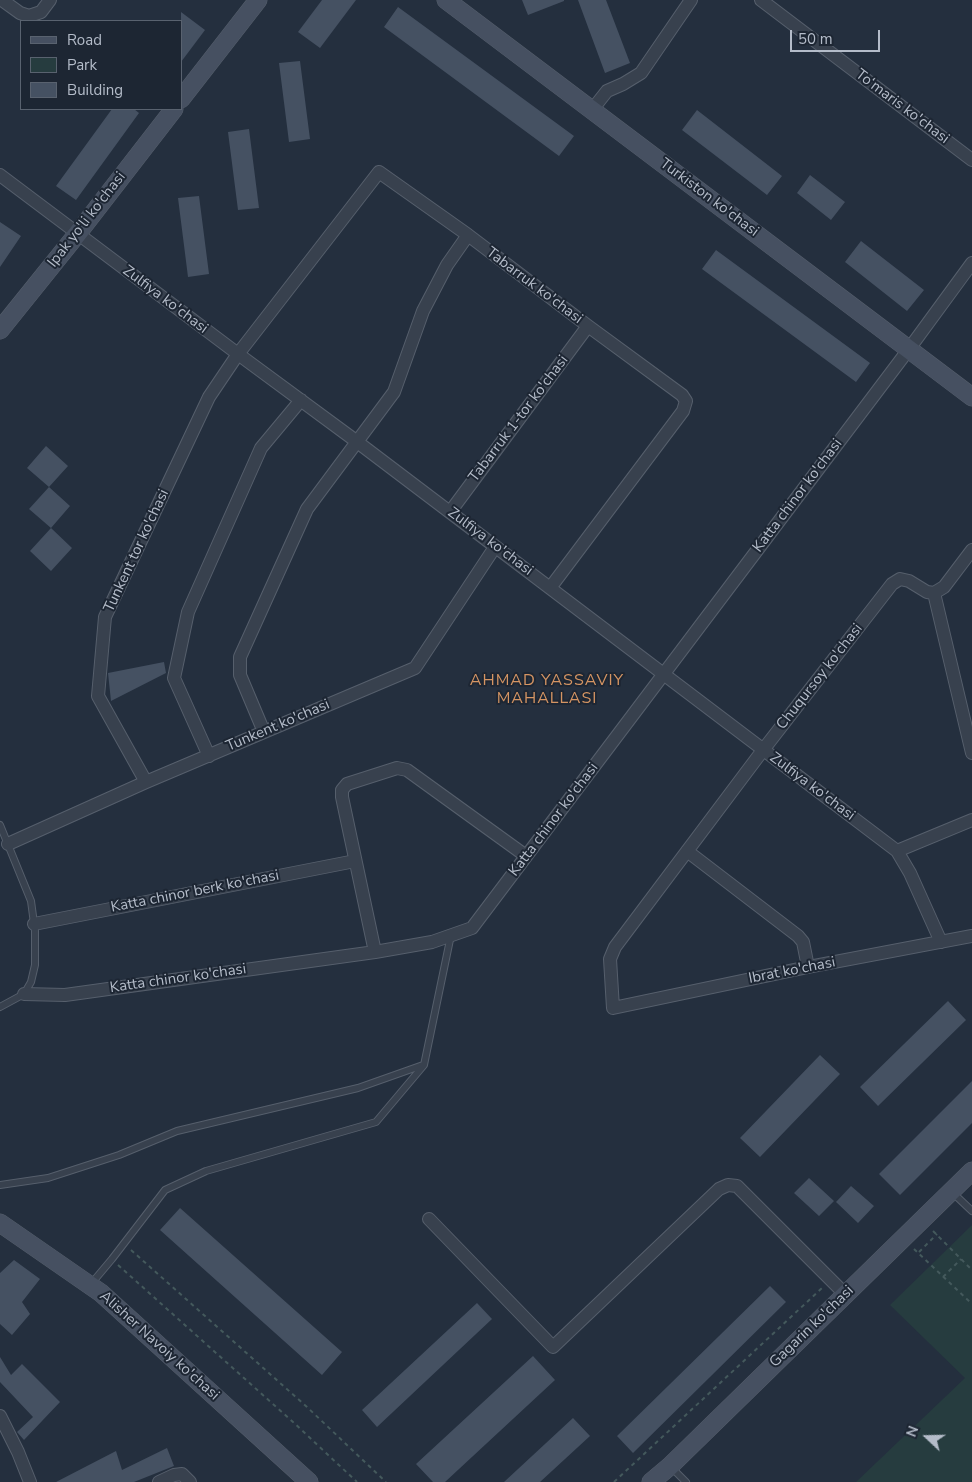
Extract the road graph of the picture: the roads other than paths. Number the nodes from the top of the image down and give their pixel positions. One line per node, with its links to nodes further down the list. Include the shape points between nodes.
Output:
1 (2, 0): 2 (street, via 29,16 41,12)
2 (50, 0)
3 (258, 0): 7 (main road)
4 (446, 0): 9 (main road, Turkiston ko'chasi)
5 (691, 0): 9 (street, via 641,73 607,91)
6 (761, 0): 10 (street, To‘maris ko'chasi)
7 (182, 98)
8 (173, 110): 12 (main road, Ipak yo'li ko'chasi)
9 (592, 110): 17 (main road, Turkiston ko'chasi)
10 (972, 160)
11 (0, 175): 12 (street, Zulfiya ko'chasi)
12 (78, 233): 16 (main road, Ipak yo'li ko'chasi); 18 (street, Zulfiya ko'chasi)
13 (468, 235): 15 (street, Tabarruk ko'chasi); 18 (street, Tabarruk ko'chasi, via 379,172); 21 (street, via 447,264 423,311 394,392)
14 (972, 262): 17 (street, Katta chinor ko'chasi)
15 (588, 326): 22 (street, Tabarruk 1-tor ko'chasi); 25 (street, Tabarruk ko'chasi, via 686,401 683,411)
16 (0, 330)
17 (909, 349): 19 (main road, Turkiston ko'chasi); 27 (street, Katta chinor ko'chasi)
18 (238, 354): 20 (street, Zulfiya ko'chasi); 32 (street, Tunkent tor ko'chasi, via 209,397 105,617 98,696)
19 (972, 397)
20 (300, 400): 21 (street, Zulfiya ko'chasi); 31 (street, via 262,448 188,612 174,678)
21 (356, 441): 22 (street, Zulfiya ko'chasi); 28 (street, via 307,509 240,657 240,675)
22 (450, 512): 23 (street, Zulfiya ko'chasi)
23 (495, 547): 25 (street, Zulfiya ko'chasi); 28 (street, Tunkent ko'chasi, via 415,668)
24 (972, 550): 26 (street, via 944,587)
25 (550, 588): 27 (street, Zulfiya ko'chasi)
26 (934, 594): 29 (street, Chuqursoy ko'chasi, via 909,581 900,580 892,584); 30 (street)
27 (663, 674): 29 (street, Zulfiya ko'chasi); 38 (street, Katta chinor ko'chasi)
28 (264, 732): 31 (street, Tunkent ko'chasi)
29 (763, 750): 36 (street, Chuqursoy ko'chasi); 37 (street, Zulfiya ko'chasi)
30 (972, 753)
31 (209, 756): 32 (street, Tunkent ko'chasi)
32 (146, 782): 35 (street, Tunkent ko'chasi)
33 (972, 820): 37 (street)
34 (0, 825): 35 (lane)
35 (8, 844): 40 (lane, via 31,901)
36 (687, 851): 45 (street, via 798,936 804,942); 48 (street, Chuqursoy ko'chasi, via 615,947 610,959)
37 (897, 851): 43 (street, Zulfiya ko'chasi)
38 (526, 856): 39 (street, via 407,770 397,768 347,784 342,790); 41 (street, Katta chinor ko'chasi, via 472,928)
39 (355, 861): 40 (street, Katta chinor berk ko'chasi); 44 (street)
40 (34, 924): 46 (lane, via 35,965)
41 (451, 935): 44 (street, Katta chinor ko'chasi, via 432,942); 49 (lane)
42 (972, 936): 43 (street, Ibrat ko'chasi)
43 (941, 942): 45 (street, Ibrat ko'chasi)
44 (374, 952): 46 (street, Katta chinor ko'chasi, via 65,995)
45 (808, 968): 48 (street, Ibrat ko'chasi)
46 (24, 994): 47 (lane)
47 (0, 1007)
48 (612, 1008)
49 (424, 1065): 51 (lane, via 358,1088 177,1131 120,1156 48,1178); 56 (lane, via 376,1122 206,1171 165,1190)
50 (972, 1170): 52 (main road, Gagarin ko'chasi)
51 (0, 1185)
52 (951, 1191): 53 (lane); 57 (main road, Gagarin ko'chasi)
53 (972, 1211)
54 (429, 1219): 57 (street, via 553,1347 728,1185 737,1186)
55 (0, 1223): 56 (main road, Alisher Navoiy ko'chasi)
56 (90, 1285): 63 (main road, Alisher Navoiy ko'chasi)
57 (845, 1294): 59 (main road, Gagarin ko'chasi)
58 (0, 1416): 60 (street)
59 (670, 1466): 64 (main road, Gagarin ko'chasi); 65 (lane)
60 (30, 1482)
61 (159, 1482): 62 (street, via 182,1474)
62 (190, 1482)
63 (309, 1482)
64 (651, 1482)
65 (686, 1482)

